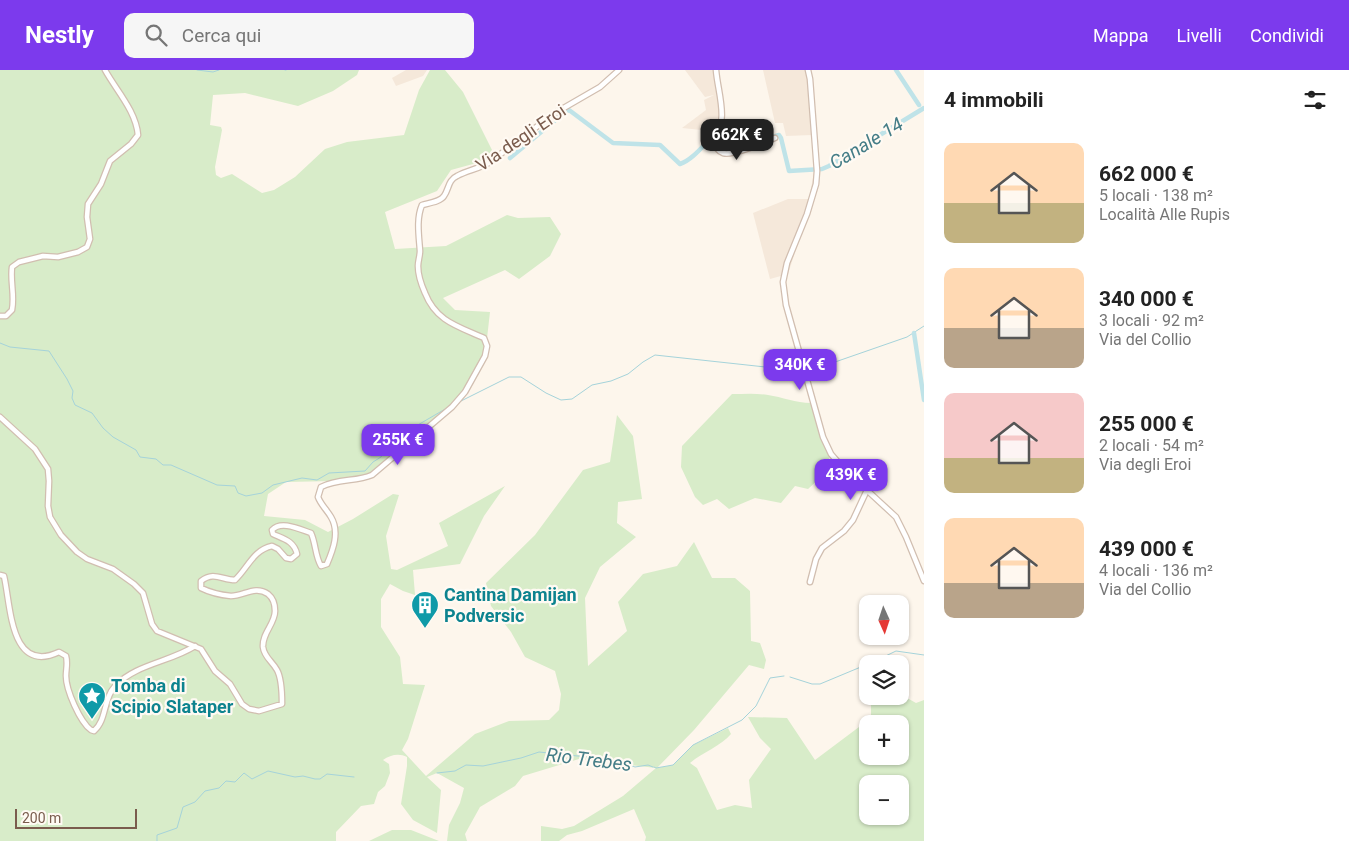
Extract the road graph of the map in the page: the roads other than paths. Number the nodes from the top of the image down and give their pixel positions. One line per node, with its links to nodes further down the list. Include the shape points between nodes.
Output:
1 (105, 70): 6 (street, via 130,109 138,135 110,161 88,204 90,239 87,247 63,256 43,256 20,262 12,267 12,310 6,316)
2 (619, 70): 12 (street, Via degli Eroi, via 600,87 554,113 481,168 456,176 444,196 422,205 418,267 425,295 431,307 446,321 484,338 487,346 485,356 465,392 452,407 372,475 334,481 322,487 318,497 335,528 333,549 327,564 321,566 317,560 311,533 279,525 272,530 273,534 295,547 297,554 292,559 272,546 256,554 235,580 218,576 201,581 201,588 207,591 232,596 252,590 264,591 271,597 275,614 263,645 264,654 277,670 282,704 259,711 249,709 242,704 230,684 215,671 201,649)
3 (716, 70): 5 (street, via 722,111 714,141 717,149 726,154)
4 (808, 70): 8 (street, via 816,184 787,263 783,282 786,305 823,438 844,470)
5 (774, 138)
6 (0, 316)
7 (0, 417): 12 (street, via 35,449 48,470 50,516 62,535 81,555 113,569 143,593 157,631)
8 (867, 490): 10 (street, via 896,517); 11 (street, via 844,532 822,548)
9 (0, 575): 12 (street, via 4,576 7,602 24,651 33,657 59,652 66,656 69,690 82,719 91,730 99,725 108,694 116,685 128,676)
10 (924, 581)
11 (810, 582)
12 (194, 646)

